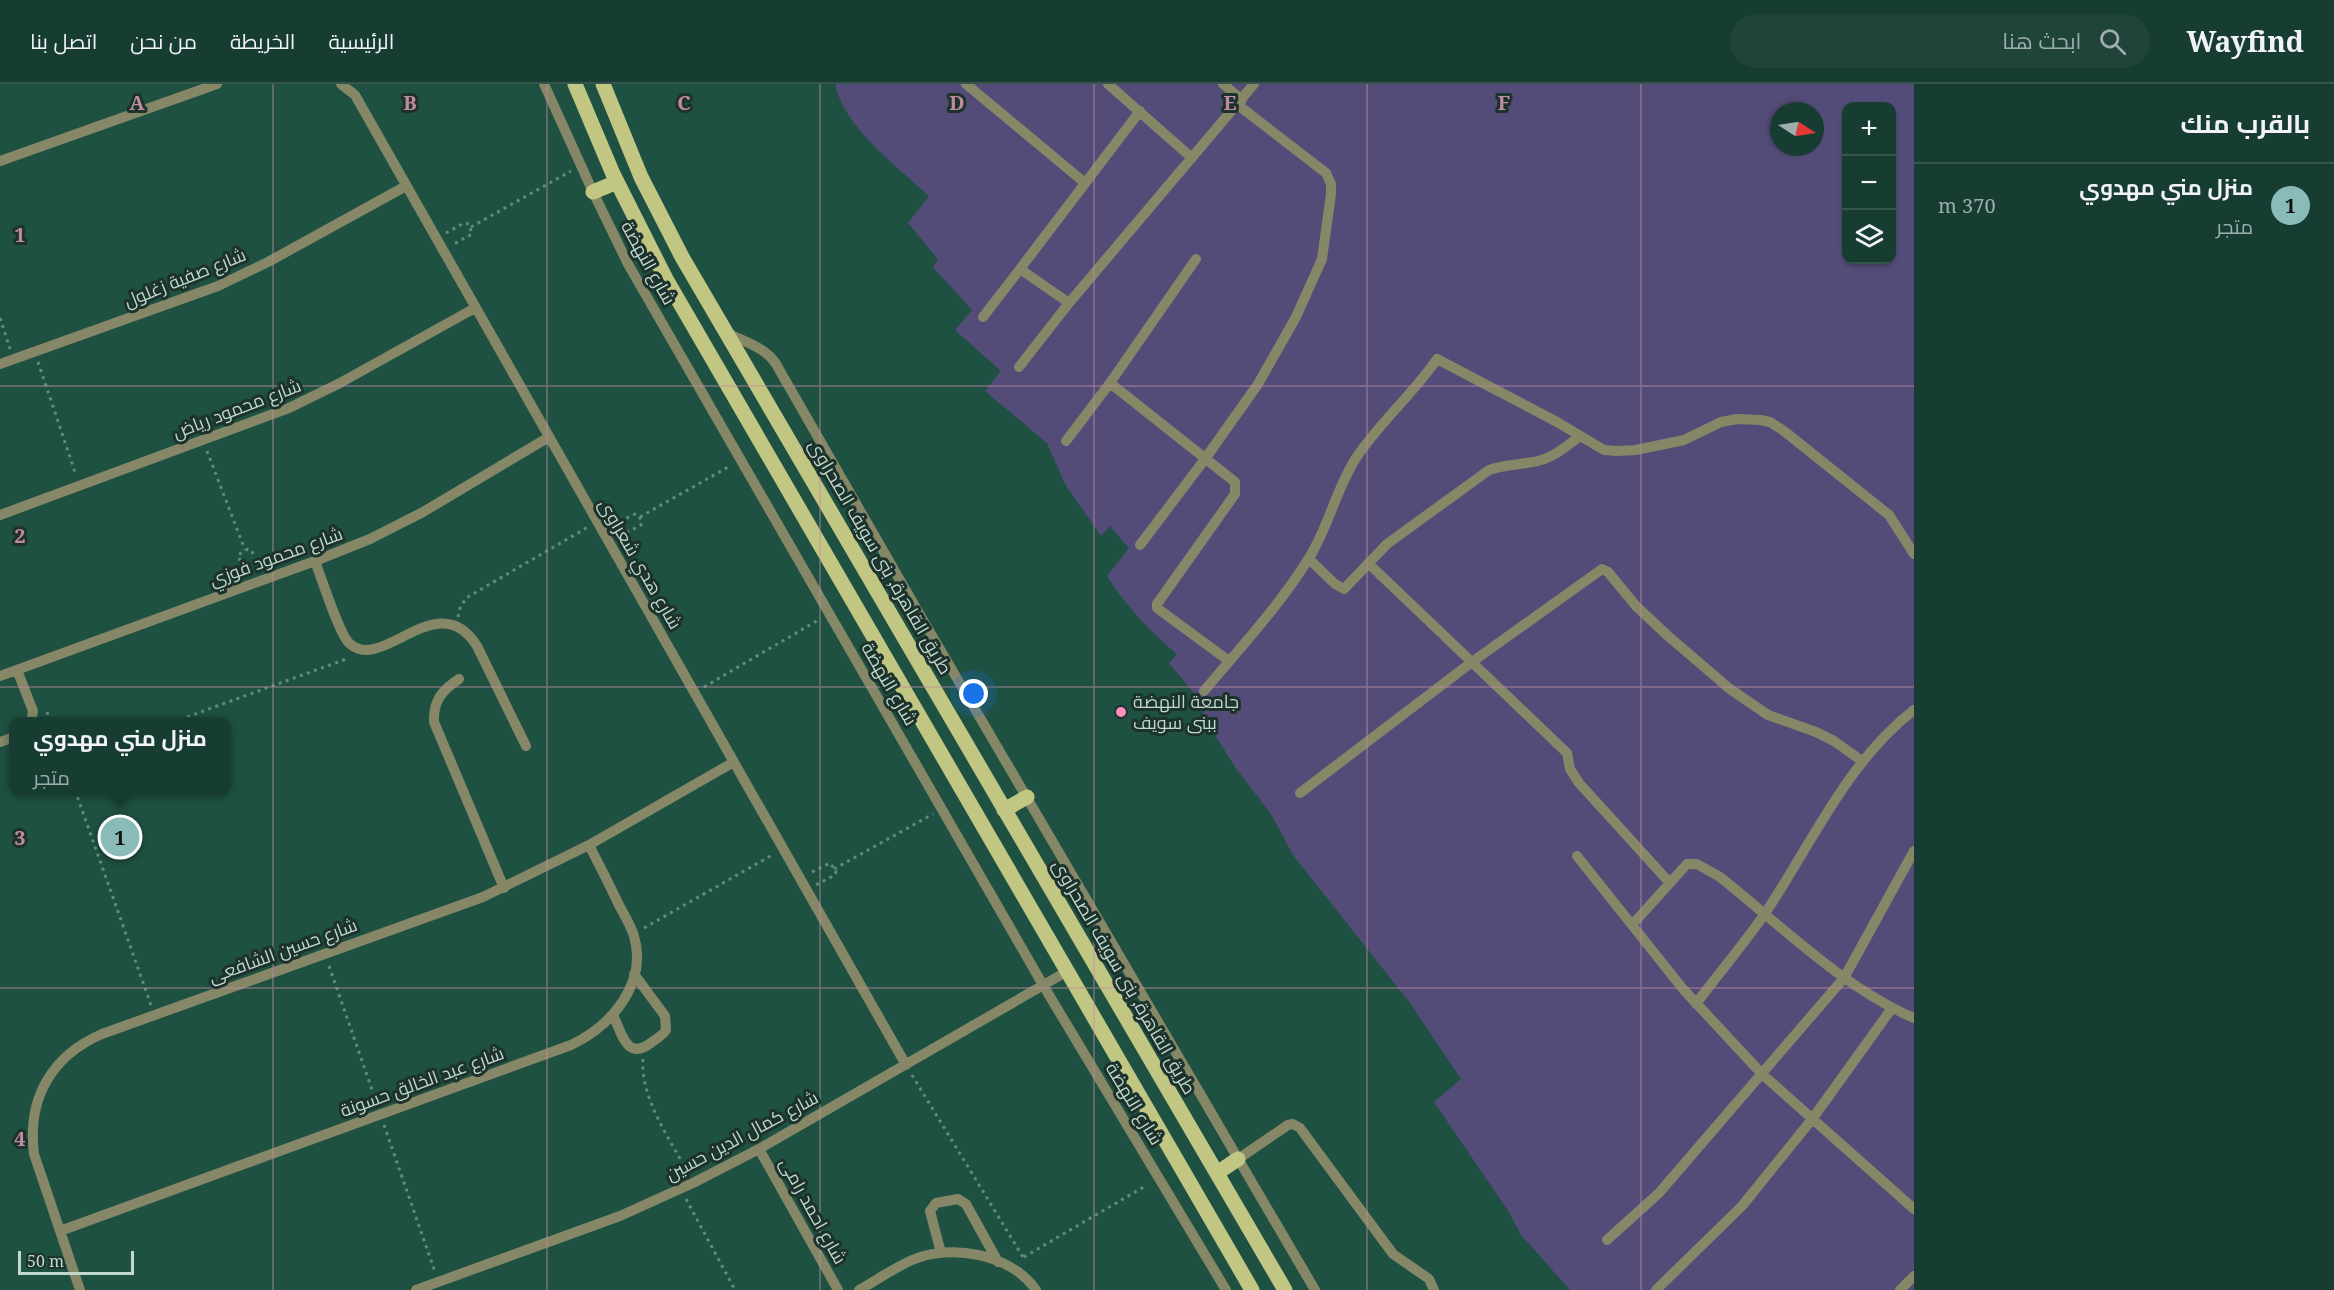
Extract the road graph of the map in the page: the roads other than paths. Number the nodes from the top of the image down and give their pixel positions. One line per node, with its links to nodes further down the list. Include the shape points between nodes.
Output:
1 (217, 84): 13 (street)
2 (340, 84): 16 (street, شارع هدي شعراوى, via 355,95)
3 (544, 84): 17 (street, شارع النهضة)
4 (575, 84): 14 (main road)
5 (603, 84): 23 (main road, طريق القاهرة, بنى سويف الصحراوى, via 661,217)
6 (966, 84): 15 (street)
7 (1108, 84): 11 (street)
8 (1223, 84): 10 (street)
9 (1254, 84): 10 (street)
10 (1240, 102): 12 (street); 32 (street, via 1326,173 1331,194 1322,259 1308,293 1258,384)
11 (1140, 111): 12 (street); 15 (street)
12 (1192, 158): 20 (street)
13 (0, 161)
14 (617, 182): 17 (main road); 30 (main road, via 666,279)
15 (1085, 183): 19 (street)
16 (406, 186): 21 (street, شارع هدي شعراوى); 24 (street, شارع صفية زغلول, via 218,286)
17 (593, 192): 63 (street, شارع النهضة, via 628,264)
18 (1196, 259): 26 (street)
19 (1020, 269): 20 (street); 22 (street)
20 (1069, 303): 25 (street)
21 (475, 308): 29 (street, شارع هدي شعراوى); 33 (street, شارع محمود رياض, via 315,396)
22 (983, 316)
23 (728, 333): 27 (main road, طريق القاهرة, بنى سويف الصحراوى); 51 (street, via 763,349 776,364)
24 (0, 364)
25 (1019, 367)
26 (1110, 383): 31 (street); 32 (street)
27 (781, 426): 30 (main road); 52 (main road, طريق القاهرة, بنى سويف الصحراوى)
28 (1580, 436): 35 (street, via 1604,450 1617,452 1684,440 1721,422 1770,422 1889,515); 36 (street, via 1437,359 1355,460); 38 (street, via 1551,457 1489,470 1387,544)
29 (549, 437): 37 (street, شارع محمود فوزي, via 415,517); 49 (street, شارع هدي شعراوى)
30 (758, 439): 60 (main road)
31 (1066, 441)
32 (1205, 459): 34 (street); 39 (street, via 1235,483 1235,494 1157,608)
33 (0, 515)
34 (1140, 545)
35 (1914, 554)
36 (1309, 558): 38 (street, via 1344,590); 39 (street)
37 (315, 561): 41 (street, شارع محمود فوزي); 47 (street, via 344,637 355,647 371,650 428,625 445,623 460,628 477,646)
38 (1368, 563): 40 (street)
39 (1229, 661): 44 (street)
40 (1472, 662): 48 (street, via 1602,569 1668,636 1730,689 1768,715 1816,732); 50 (street); 56 (street, via 1566,753 1579,783)
41 (17, 670): 42 (street, شارع محمود فوزي); 46 (street)
42 (0, 676)
43 (459, 679): 57 (street, via 438,699 434,722)
44 (1204, 691)
45 (1914, 710): 48 (street)
46 (32, 717)
47 (526, 746)
48 (1862, 761): 58 (street)
49 (734, 762): 53 (street, شارع حسين الشافعى); 68 (street, شارع هدي شعراوى)
50 (1300, 794)
51 (1027, 797): 52 (main road); 72 (street)
52 (1004, 810): 73 (main road, طريق القاهرة, بنى سويف الصحراوى)
53 (589, 845): 57 (street, شارع حسين الشافعى); 61 (street, شارع عبد الخالق حسونة, via 634,934)
54 (1914, 851): 62 (street)
55 (1577, 855): 59 (street)
56 (1670, 882): 58 (street, via 1688,864 1697,864); 59 (street)
57 (504, 888): 75 (street, شارع حسين الشافعى, via 78,1046 43,1087 34,1113 34,1154)
58 (1765, 913): 62 (street); 64 (street)
59 (1632, 925): 64 (street)
60 (1066, 972): 63 (street, شارع كمال الدين حسين); 86 (main road)
61 (634, 974): 66 (street, شارع عبد الخالق حسونة); 66 (street, via 667,1020 664,1034 644,1049 636,1050 627,1045)
62 (1844, 978): 65 (street); 69 (street)
63 (1044, 986): 68 (street, شارع كمال الدين حسين); 85 (street, شارع النهضة)
64 (1696, 1004): 69 (street)
65 (1892, 1008): 67 (street); 70 (street)
66 (613, 1015): 75 (street, شارع عبد الخالق حسونة, via 593,1033 571,1045)
67 (1914, 1018)
68 (906, 1065): 71 (street, شارع كمال الدين حسين)
69 (1762, 1074): 70 (street); 76 (street, via 1659,1193)
70 (1813, 1118): 74 (street); 90 (street, via 1742,1206)
71 (759, 1149): 81 (street, شارع كمال الدين حسين, via 620,1216); 82 (street, شارع احمد رامى)
72 (1238, 1159): 73 (main road); 88 (street); 89 (street, via 1288,1125 1300,1128 1393,1254 1430,1279)
73 (1217, 1173): 87 (main road, طريق القاهرة, بنى سويف الصحراوى)
74 (1914, 1209)
75 (60, 1231): 80 (street, شارع حسين الشافعى)
76 (1607, 1240)
77 (941, 1253): 78 (street, via 970,1253); 78 (street, via 930,1211 936,1203 958,1199 966,1204); 83 (street, via 913,1260)
78 (1004, 1264): 84 (street)
79 (1914, 1276): 91 (street)
80 (80, 1290)
81 (416, 1290)
82 (838, 1290)
83 (859, 1290)
84 (1036, 1290)
85 (1226, 1290)
86 (1252, 1290)
87 (1285, 1290)
88 (1315, 1290)
89 (1434, 1290)
90 (1656, 1290)
91 (1900, 1290)

